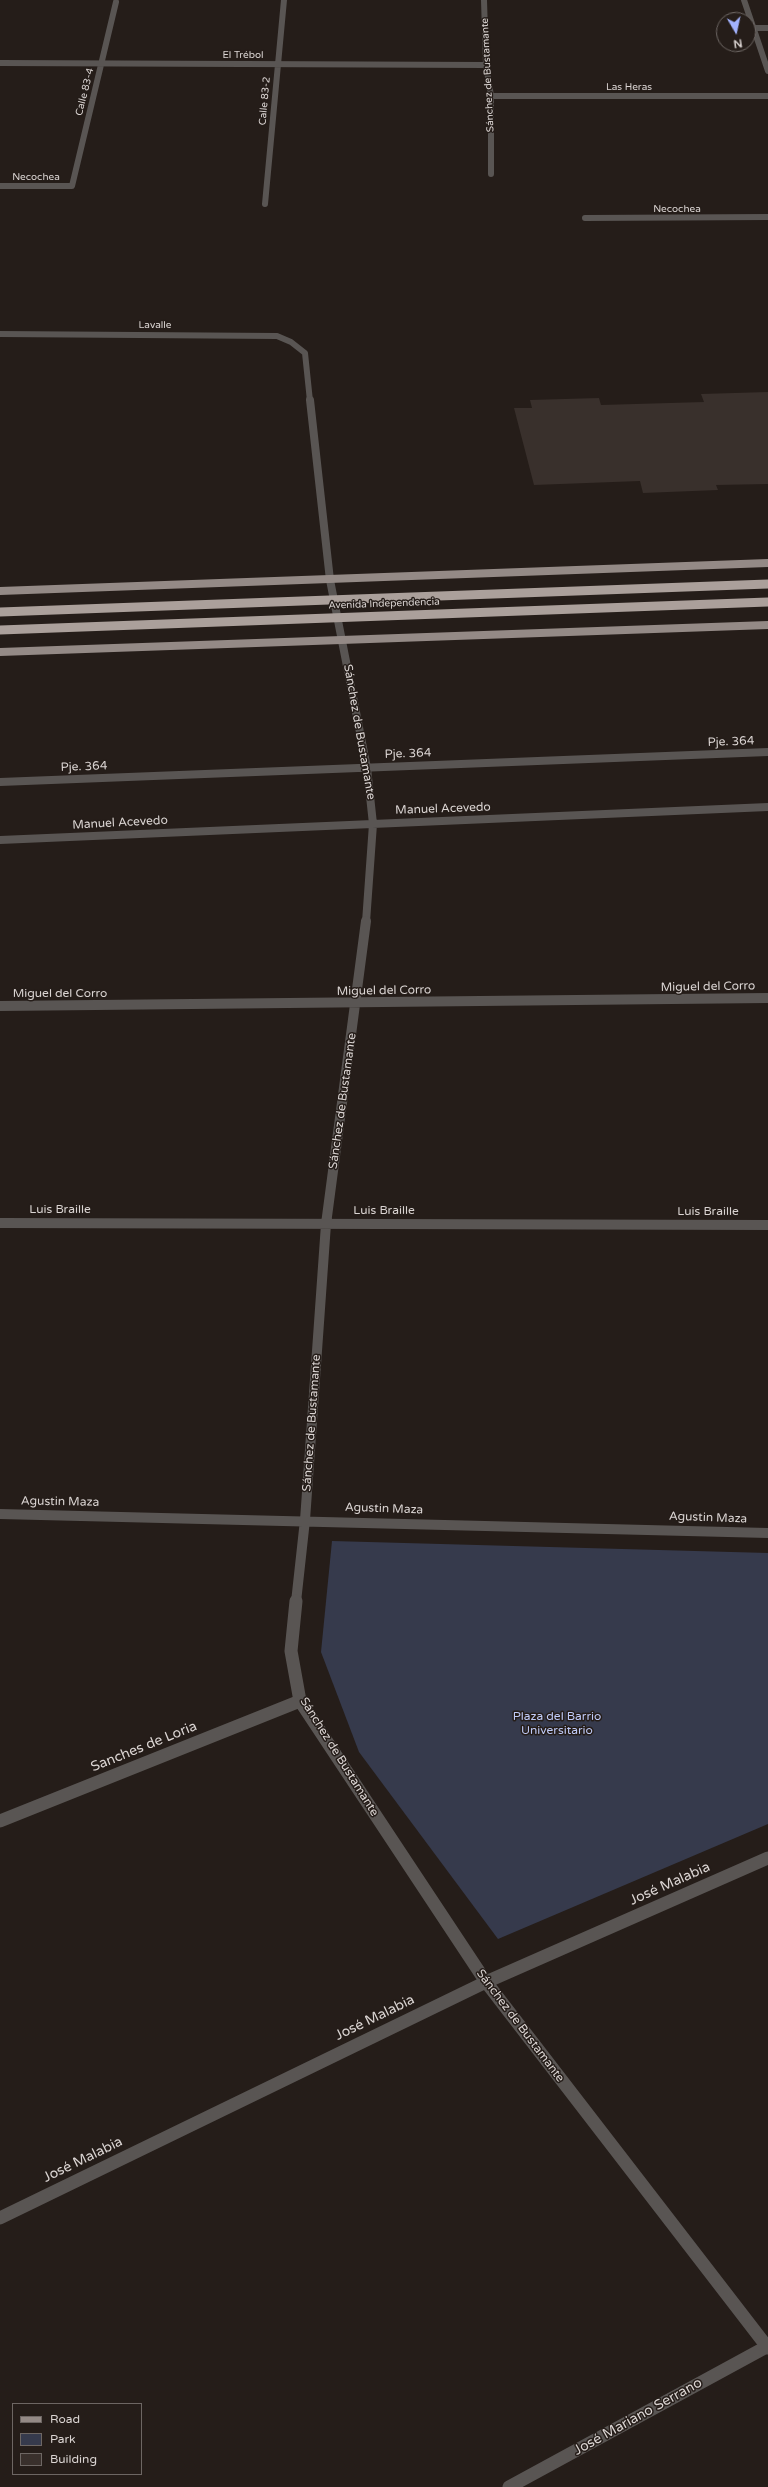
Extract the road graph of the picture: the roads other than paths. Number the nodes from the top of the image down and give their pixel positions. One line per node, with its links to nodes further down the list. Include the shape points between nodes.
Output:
1 (284, 0): 11 (street, Calle 83-2)
2 (484, 0): 12 (street, Sánchez de Bustamante)
3 (744, 0): 5 (street)
4 (116, 2): 10 (street, Calle 83-4)
5 (748, 12)
6 (756, 28): 7 (street)
7 (768, 28)
8 (756, 37): 13 (street)
9 (0, 63): 10 (street, El Trébol)
10 (101, 63): 11 (street, El Trébol); 18 (street, Calle 83-4)
11 (278, 64): 12 (street, El Trébol); 19 (street, Calle 83-2)
12 (486, 65): 14 (street, Sánchez de Bustamante)
13 (768, 71)
14 (491, 96): 15 (street, Las Heras); 16 (street, Sánchez de Bustamante)
15 (768, 96)
16 (491, 174)
17 (0, 186): 18 (street, Necochea)
18 (72, 186)
19 (265, 204)
20 (768, 217): 21 (street, Necochea)
21 (585, 218)
22 (0, 334): 23 (street, Lavalle, via 277,336 291,342)
23 (305, 353): 25 (street, Sánchez de Bustamante)
24 (768, 563): 25 (main road)
25 (330, 580): 27 (main road); 28 (street, Sánchez de Bustamante)
26 (768, 584): 28 (highway, Avenida Independencia)
27 (0, 591)
28 (335, 600): 30 (highway, Avenida Independencia); 31 (street, Sánchez de Bustamante)
29 (768, 602): 31 (highway, Avenida Independencia)
30 (0, 612)
31 (338, 616): 33 (highway, Avenida Independencia); 34 (street, Sánchez de Bustamante)
32 (768, 625): 34 (main road)
33 (0, 630)
34 (343, 641): 35 (main road); 37 (street, Sánchez de Bustamante)
35 (0, 652)
36 (768, 752): 37 (street, Pje. 364)
37 (367, 768): 38 (street, Pje. 364); 40 (street, Sánchez de Bustamante)
38 (0, 782)
39 (768, 807): 40 (street, Manuel Acevedo)
40 (373, 824): 41 (street, Manuel Acevedo); 43 (street, Sánchez de Bustamante, via 368,905)
41 (0, 840)
42 (768, 998): 43 (street, Miguel del Corro)
43 (356, 1004): 44 (street, Miguel del Corro); 46 (street, Sánchez de Bustamante)
44 (0, 1006)
45 (0, 1223): 46 (street, Luis Braille)
46 (326, 1224): 47 (street, Luis Braille); 49 (street, Sánchez de Bustamante)
47 (768, 1225)
48 (0, 1514): 49 (street, Agustin Maza)
49 (305, 1520): 50 (street, Agustin Maza); 51 (street, Sánchez de Bustamante, via 291,1650)
50 (768, 1533)
51 (300, 1701): 52 (street, Sanches de Loria); 54 (street, Sánchez de Bustamante)
52 (0, 1820)
53 (768, 1858): 54 (street, José Malabia)
54 (486, 1982): 55 (street, José Malabia); 56 (street, Sánchez de Bustamante)
55 (0, 2218)
56 (768, 2347): 57 (street, José Mariano Serrano)
57 (509, 2487)

